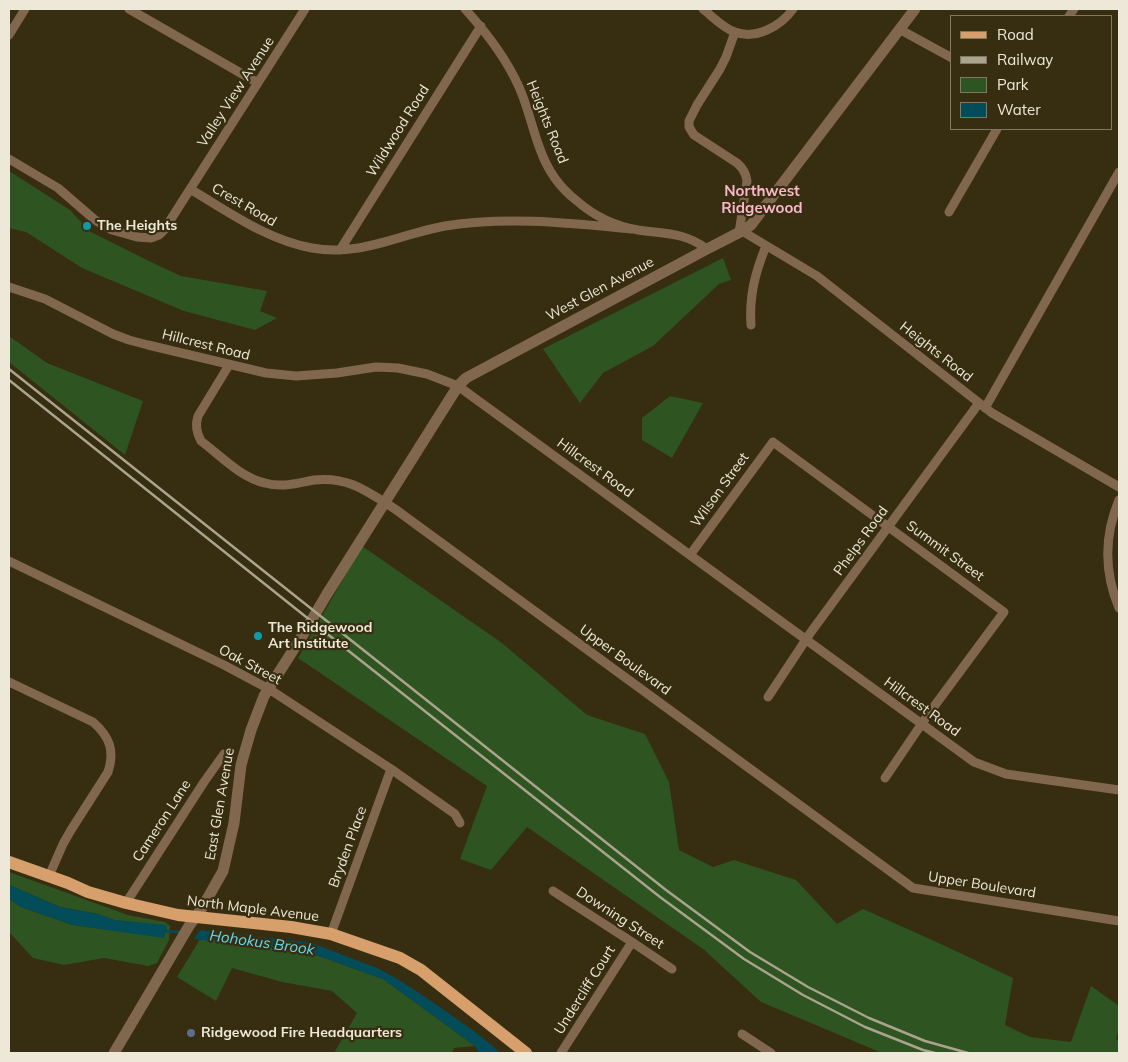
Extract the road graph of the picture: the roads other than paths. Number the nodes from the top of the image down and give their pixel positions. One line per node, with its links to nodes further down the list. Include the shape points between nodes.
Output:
1 (25, 9): 11 (street)
2 (129, 9): 13 (street)
3 (305, 9): 13 (street, Valley View Avenue)
4 (465, 9): 8 (street, Heights Road)
5 (793, 9): 10 (street, via 774,28 754,34)
6 (915, 9): 9 (street, West Glen Avenue)
7 (706, 10): 10 (street)
8 (481, 26): 19 (street, Heights Road, via 515,79 540,149 554,177 588,210); 23 (street, Wildwood Road)
9 (900, 29): 12 (street); 20 (street, West Glen Avenue, via 754,222)
10 (735, 32): 20 (street, via 720,70 697,105 689,127 694,135 737,163 746,174)
11 (9, 34)
12 (950, 57)
13 (258, 83): 17 (street, Valley View Avenue)
14 (995, 130): 18 (street)
15 (9, 159): 17 (street, Crest Road, via 58,188 103,226 137,237 159,235)
16 (1119, 172): 28 (street, Phelps Road)
17 (190, 189): 23 (street, Crest Road, via 272,237 307,247)
18 (949, 212)
19 (631, 229): 22 (street, Heights Road, via 677,234); 23 (street, Crest Road, via 535,221 483,222 428,229 364,248)
20 (741, 232): 21 (street, Heights Road); 22 (street, West Glen Avenue)
21 (766, 246): 25 (street, via 754,281); 28 (street, Heights Road, via 817,276)
22 (707, 249): 27 (street, West Glen Avenue, via 466,378)
23 (340, 250)
24 (9, 287): 26 (street, Hillcrest Road, via 50,301 129,340)
25 (751, 325)
26 (230, 365): 27 (street, Hillcrest Road, via 296,376 376,367 398,368 427,374); 32 (street, Upper Boulevard, via 196,421 201,441 245,476 267,484 341,481 372,493)
27 (458, 386): 32 (street, West Glen Avenue); 34 (street, Hillcrest Road)
28 (982, 406): 30 (street, Heights Road); 33 (street, Phelps Road)
29 (772, 442): 33 (street, Summit Street); 34 (street, Wilson Street)
30 (1119, 487)
31 (1119, 500): 36 (street, via 1111,525 1107,556 1111,586)
32 (385, 502): 37 (street, West Glen Avenue); 52 (street, Upper Boulevard, via 913,888)
33 (888, 527): 38 (street, Phelps Road); 42 (street, Summit Street, via 1004,612)
34 (690, 555): 38 (street, Hillcrest Road)
35 (9, 562): 40 (street, Oak Street)
36 (1119, 608)
37 (318, 609): 40 (street, East Glen Avenue)
38 (806, 639): 41 (street, Phelps Road); 42 (street, Hillcrest Road)
39 (9, 682): 49 (street, via 93,722 110,744 112,754 108,772 63,844)
40 (269, 689): 44 (street, Oak Street); 53 (street, East Glen Avenue, via 246,746 223,871)
41 (768, 697)
42 (922, 724): 45 (street); 46 (street, Hillcrest Road, via 974,762 1006,774)
43 (224, 754): 51 (street, Cameron Lane)
44 (391, 769): 47 (street, Oak Street, via 455,814); 54 (street, Bryden Place)
45 (885, 778)
46 (1119, 790)
47 (460, 823)
48 (9, 862): 49 (main road, North Maple Avenue)
49 (50, 876): 51 (main road, North Maple Avenue)
50 (554, 891): 55 (street, Downing Street)
51 (126, 903): 53 (main road, North Maple Avenue, via 178,915)
52 (1119, 920)
53 (192, 922): 54 (main road, North Maple Avenue, via 291,927); 58 (street, East Glen Avenue)
54 (331, 934): 59 (main road, North Maple Avenue, via 400,958 421,970)
55 (632, 942): 56 (street, Downing Street); 60 (street, Undercliff Court)
56 (672, 969)
57 (742, 1034): 61 (street)
58 (114, 1053)
59 (526, 1053)
60 (561, 1053)
61 (771, 1053)

